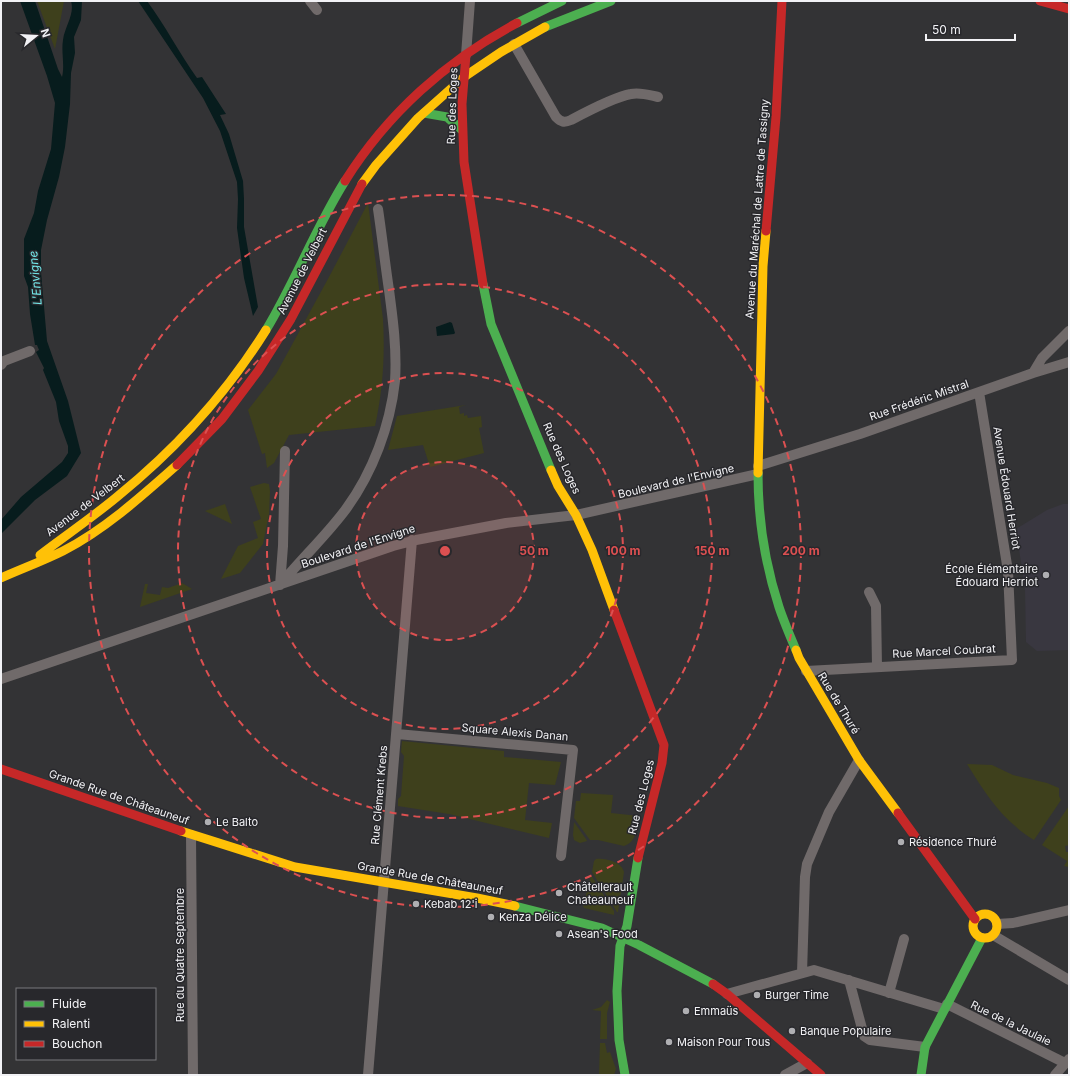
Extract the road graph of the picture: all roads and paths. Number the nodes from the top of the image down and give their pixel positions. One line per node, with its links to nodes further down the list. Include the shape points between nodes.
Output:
1 (310, 1): 8 (street)
2 (470, 1): 10 (street, Rue des Loges)
3 (562, 1): 10 (main road, Avenue de Velbert, via 506,29)
4 (611, 1): 9 (main road, Avenue de Velbert, via 550,25)
5 (782, 1): 23 (main road, Avenue du Maréchal de Lattre de Tassigny, via 776,117 763,266)
6 (1040, 1): 7 (main road)
7 (1069, 8)
8 (317, 10)
9 (514, 44): 11 (main road, Avenue de Velbert); 12 (street, via 561,122 630,94)
10 (466, 55): 11 (main road, Rue des Loges); 26 (main road, Avenue de Velbert, via 404,106 363,154 327,211 277,311 227,386 208,409 167,453 130,487)
11 (464, 77): 13 (main road, Avenue de Velbert); 14 (main road, Rue des Loges)
12 (658, 97)
13 (424, 113): 14 (main road, via 447,117); 26 (main road, Avenue de Velbert, via 376,165 359,189 284,333 222,419 177,465 101,527 63,551)
14 (462, 130): 24 (main road, Rue des Loges, via 464,162 491,324 558,486)
15 (378, 209): 28 (street, via 394,329 395,380 390,416 365,478 347,508)
16 (1069, 331): 20 (street, via 1042,358)
17 (30, 351): 19 (street, via 4,361)
18 (1069, 362): 20 (street, Rue Frédéric Mistral)
19 (1, 365)
20 (1033, 373): 21 (street, Rue Frédéric Mistral)
21 (979, 392): 23 (street, Rue Frédéric Mistral); 30 (street, Avenue Édouard Herriot, via 1008,571)
22 (285, 451): 28 (street)
23 (758, 470): 24 (street, Boulevard de l'Envigne); 32 (main road, Rue de Thuré, via 761,530 769,570 779,607)
24 (576, 515): 25 (street, Boulevard de l'Envigne, via 506,523); 44 (main road, Rue des Loges, via 592,550 664,745 664,754 638,859 627,926)
25 (412, 540): 28 (street, Boulevard de l'Envigne); 34 (street, Rue Clément Krebs)
26 (24, 567): 27 (main road, Avenue de Velbert)
27 (1, 578)
28 (280, 584): 33 (street, Boulevard de l'Envigne)
29 (869, 592): 31 (street, Rue Marcel Coubrat, via 876,606)
30 (1012, 660): 31 (street, Rue Marcel Coubrat)
31 (877, 667): 32 (street, Rue Marcel Coubrat)
32 (806, 671): 35 (main road, Rue de Thuré)
33 (1, 679)
34 (397, 734): 38 (street, Square Alexis Danan, via 573,750); 39 (street, Rue Clément Krebs)
35 (859, 760): 41 (main road, Rue de Thuré); 47 (street, via 829,812 807,864)
36 (1, 769): 37 (main road, Grande Rue de Châteauneuf)
37 (191, 835): 39 (main road, Grande Rue de Châteauneuf, via 295,867); 56 (street, Rue du Quatre Septembre)
38 (561, 856)
39 (384, 882): 44 (main road, Grande Rue de Châteauneuf, via 509,904 602,928); 57 (street, Rue Clément Krebs)
40 (1069, 910): 42 (street, via 1014,923)
41 (975, 919): 42 (main road, via 986,914 993,917); 45 (main road, via 974,931)
42 (997, 924): 43 (main road)
43 (993, 935): 45 (main road); 49 (street)
44 (622, 937): 51 (main road, Grande Rue de Châteauneuf, via 713,984); 58 (main road, Rue des Loges, via 618,964 618,1022)
45 (982, 938): 52 (main road)
46 (904, 939): 50 (street)
47 (802, 972): 48 (street, Rue de la Jaulaie, via 814,970); 51 (street, Rue de la Jaulaie)
48 (849, 980): 50 (street, Rue de la Jaulaie); 53 (street, via 864,1036 870,1040)
49 (1069, 980)
50 (890, 993): 52 (street, Rue de la Jaulaie)
51 (727, 994): 55 (main road, Grande Rue de Châteauneuf)
52 (946, 1007): 53 (main road); 54 (street, Rue de la Jaulaie)
53 (925, 1047): 61 (main road)
54 (1067, 1061): 62 (street)
55 (807, 1063): 59 (street); 60 (main road, Grande Rue de Châteauneuf)
56 (193, 1075)
57 (368, 1075)
58 (625, 1075)
59 (785, 1075)
60 (821, 1075)
61 (921, 1075)
62 (1055, 1075)

